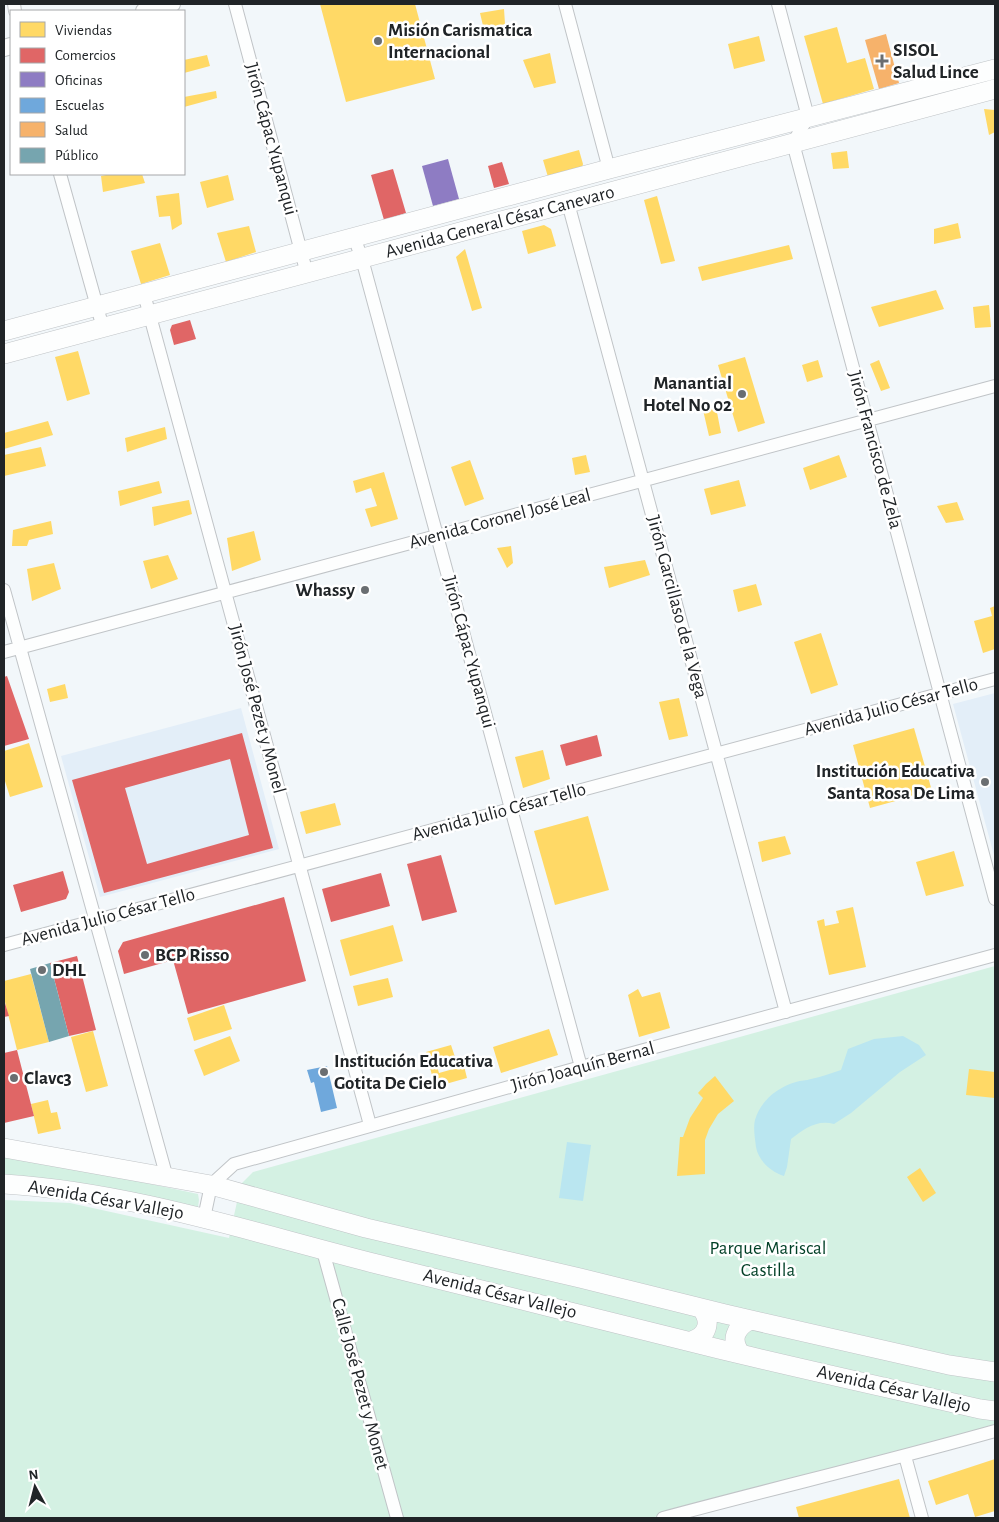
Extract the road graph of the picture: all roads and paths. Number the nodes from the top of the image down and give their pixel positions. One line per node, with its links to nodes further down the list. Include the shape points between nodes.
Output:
1 (172, 4): 5 (street)
2 (235, 4): 14 (street, Jirón Cápac Yupanqui)
3 (564, 4): 10 (street)
4 (778, 4): 8 (street)
5 (148, 10)
6 (995, 69): 8 (main road, Avenida General César Canevaro)
7 (995, 89): 9 (main road, Avenida General César Canevaro)
8 (808, 117): 9 (street); 10 (main road, Avenida General César Canevaro)
9 (793, 143): 12 (main road, Avenida General César Canevaro); 24 (street, Jirón Francisco de Zela)
10 (609, 169): 13 (main road, Avenida General César Canevaro)
11 (60, 175): 18 (street)
12 (568, 203): 15 (main road, Avenida General César Canevaro); 25 (street, Jirón Garcillaso de la Vega)
13 (354, 237): 14 (main road, Avenida General César Canevaro); 15 (street, Jirón Cápac Yupanqui)
14 (301, 252): 16 (street, Jirón Cápac Yupanqui); 17 (main road, Avenida General César Canevaro)
15 (362, 259): 16 (main road, Avenida General César Canevaro); 26 (street, Jirón Cápac Yupanqui)
16 (307, 274): 19 (main road, Avenida General César Canevaro)
17 (144, 294): 18 (main road, Avenida General César Canevaro); 19 (street, Jirón José Pezet y Monel)
18 (97, 306): 20 (street); 21 (main road, Avenida General César Canevaro)
19 (150, 315): 20 (main road, Avenida General César Canevaro); 28 (street, Jirón José Pezet y Monel)
20 (103, 328): 22 (main road, Avenida General César Canevaro)
21 (4, 331)
22 (4, 354)
23 (995, 386): 24 (street, Avenida Coronel José Leal)
24 (867, 420): 25 (street, Avenida Coronel José Leal); 32 (street, Jirón Francisco de Zela)
25 (642, 481): 26 (street, Avenida Coronel José Leal); 33 (street, Jirón Garcillaso de la Vega)
26 (437, 536): 28 (street, Avenida Coronel José Leal); 34 (street, Jirón Cápac Yupanqui)
27 (4, 590): 29 (street)
28 (226, 593): 29 (street, Avenida Coronel José Leal); 35 (street, Jirón José Pezet y Monel)
29 (20, 648): 30 (street, Avenida Coronel José Leal); 37 (street)
30 (4, 652)
31 (995, 679): 32 (street, Avenida Julio César Tello)
32 (940, 694): 33 (street, Avenida Julio César Tello); 36 (street, Jirón Francisco de Zela)
33 (716, 754): 34 (street, Avenida Julio César Tello); 40 (street, Jirón Garcillaso de la Vega)
34 (511, 809): 35 (street, Avenida Julio César Tello); 41 (street, Jirón Cápac Yupanqui)
35 (300, 866): 37 (street, Avenida Julio César Tello); 42 (street, Jirón José Pezet y Monel)
36 (995, 899)
37 (96, 920): 38 (street, Avenida Julio César Tello); 44 (street)
38 (4, 945)
39 (995, 955): 40 (street, Jirón Joaquín Bernal)
40 (786, 1012): 41 (street, Jirón Joaquín Bernal)
41 (581, 1067): 42 (street, Jirón Joaquín Bernal)
42 (370, 1125): 46 (street, Jirón Joaquín Bernal, via 234,1164)
43 (4, 1148): 44 (main road, Avenida César Vallejo)
44 (167, 1178): 46 (main road, Avenida César Vallejo)
45 (4, 1184): 47 (main road, Avenida César Vallejo, via 90,1194)
46 (211, 1185): 47 (street); 49 (main road, Avenida César Vallejo, via 366,1228)
47 (204, 1218): 48 (main road, Avenida César Vallejo)
48 (323, 1251): 51 (main road, Avenida César Vallejo); 58 (street, Calle José Pezet y Monet)
49 (701, 1308): 50 (main road, Avenida César Vallejo); 51 (main road, via 706,1314 707,1328 698,1339)
50 (750, 1320): 52 (main road, via 738,1328 735,1335 734,1342); 53 (main road, Avenida César Vallejo, via 949,1365)
51 (691, 1341): 52 (main road, Avenida César Vallejo)
52 (741, 1354): 54 (main road, Avenida César Vallejo)
53 (995, 1372)
54 (995, 1411)
55 (995, 1431): 56 (street)
56 (905, 1456): 57 (street, via 814,1478); 60 (street)
57 (700, 1513): 59 (street)
58 (397, 1518)
59 (663, 1518)
60 (922, 1518)

